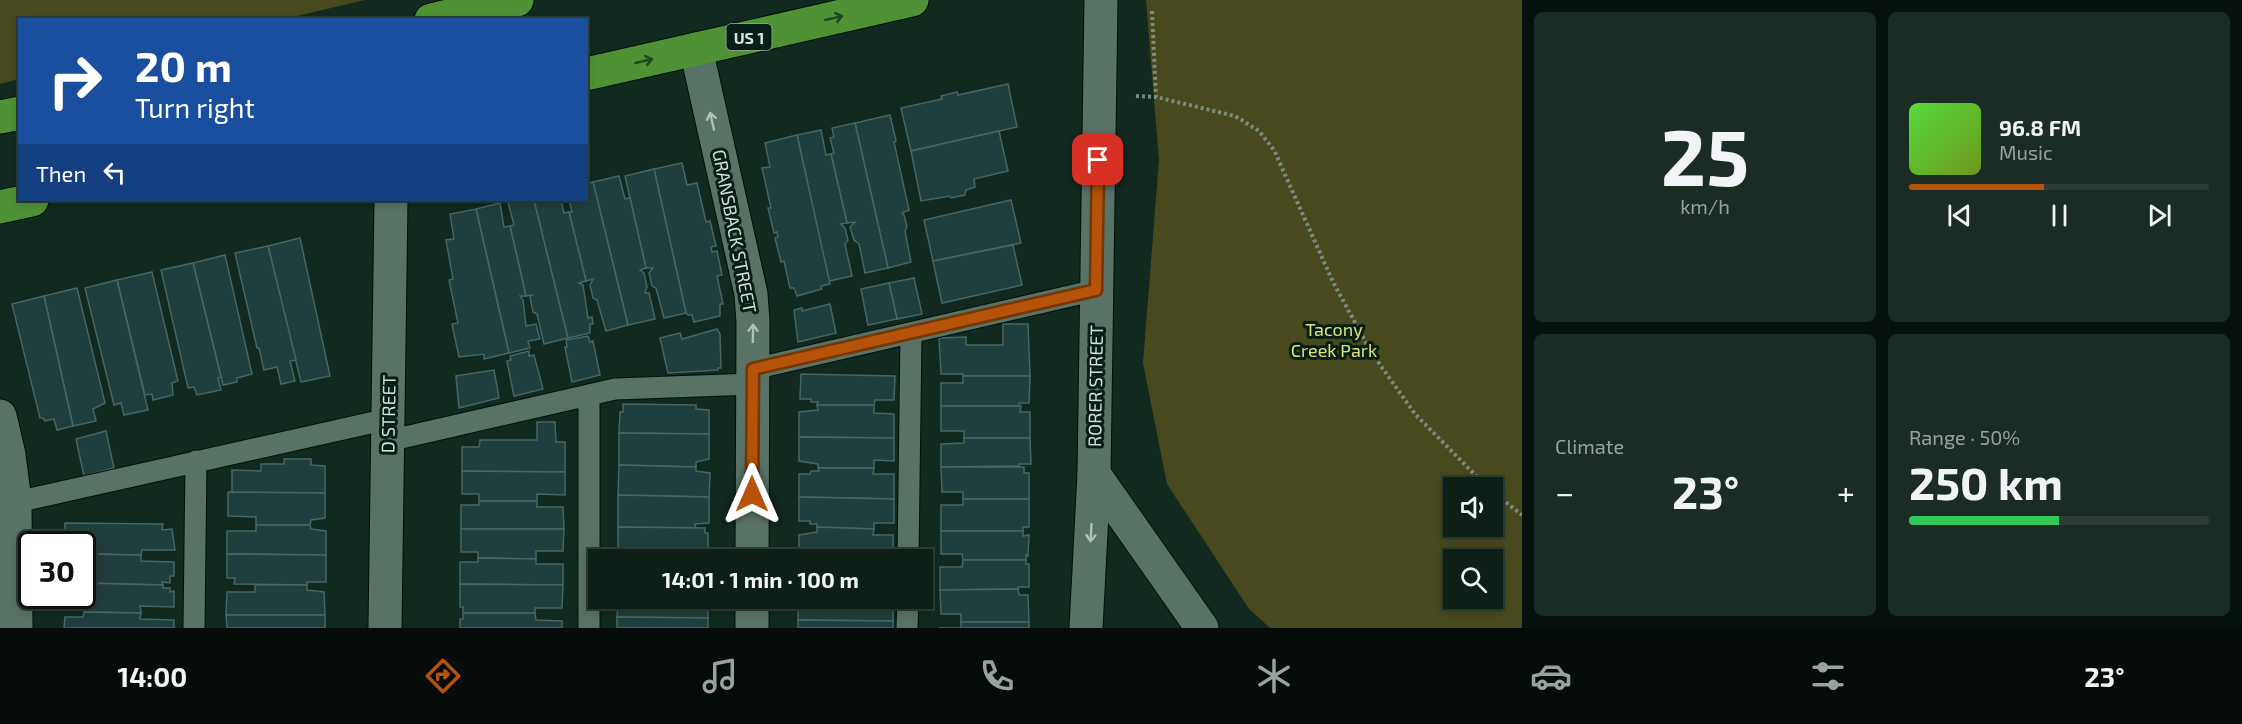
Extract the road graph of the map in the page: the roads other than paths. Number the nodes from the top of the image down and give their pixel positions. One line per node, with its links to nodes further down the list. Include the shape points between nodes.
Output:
1 (517, 0): 4 (highway)
2 (912, 0): 5 (highway, US 1, one-way to 2)
3 (1101, 0): 12 (street, RORER STREET)
4 (440, 18)
5 (696, 49): 6 (highway, US 1, one-way to 5); 14 (street, GRANSBACK STREET, one-way to 5, via 751,294)
6 (588, 74)
7 (18, 113): 8 (highway)
8 (0, 117)
9 (27, 201): 11 (highway)
10 (391, 201): 17 (street, D STREET)
11 (0, 207)
12 (1096, 290): 13 (lane); 19 (street, RORER STREET)
13 (910, 333): 14 (lane); 22 (lane)
14 (753, 376): 15 (lane); 21 (street, GRANSBACK STREET)
15 (589, 395): 17 (lane); 28 (lane)
16 (0, 416): 20 (street, via 9,455)
17 (388, 430): 18 (lane); 27 (street, D STREET)
18 (196, 461): 20 (lane); 26 (lane)
19 (1094, 474): 31 (street, RORER STREET, one-way to 31); 32 (street)
20 (8, 504): 25 (street)
21 (752, 549)
22 (908, 549)
23 (752, 609): 29 (street)
24 (908, 609): 30 (lane)
25 (16, 628)
26 (194, 628)
27 (386, 628)
28 (588, 628)
29 (752, 628)
30 (908, 628)
31 (1086, 628)
32 (1202, 628)

